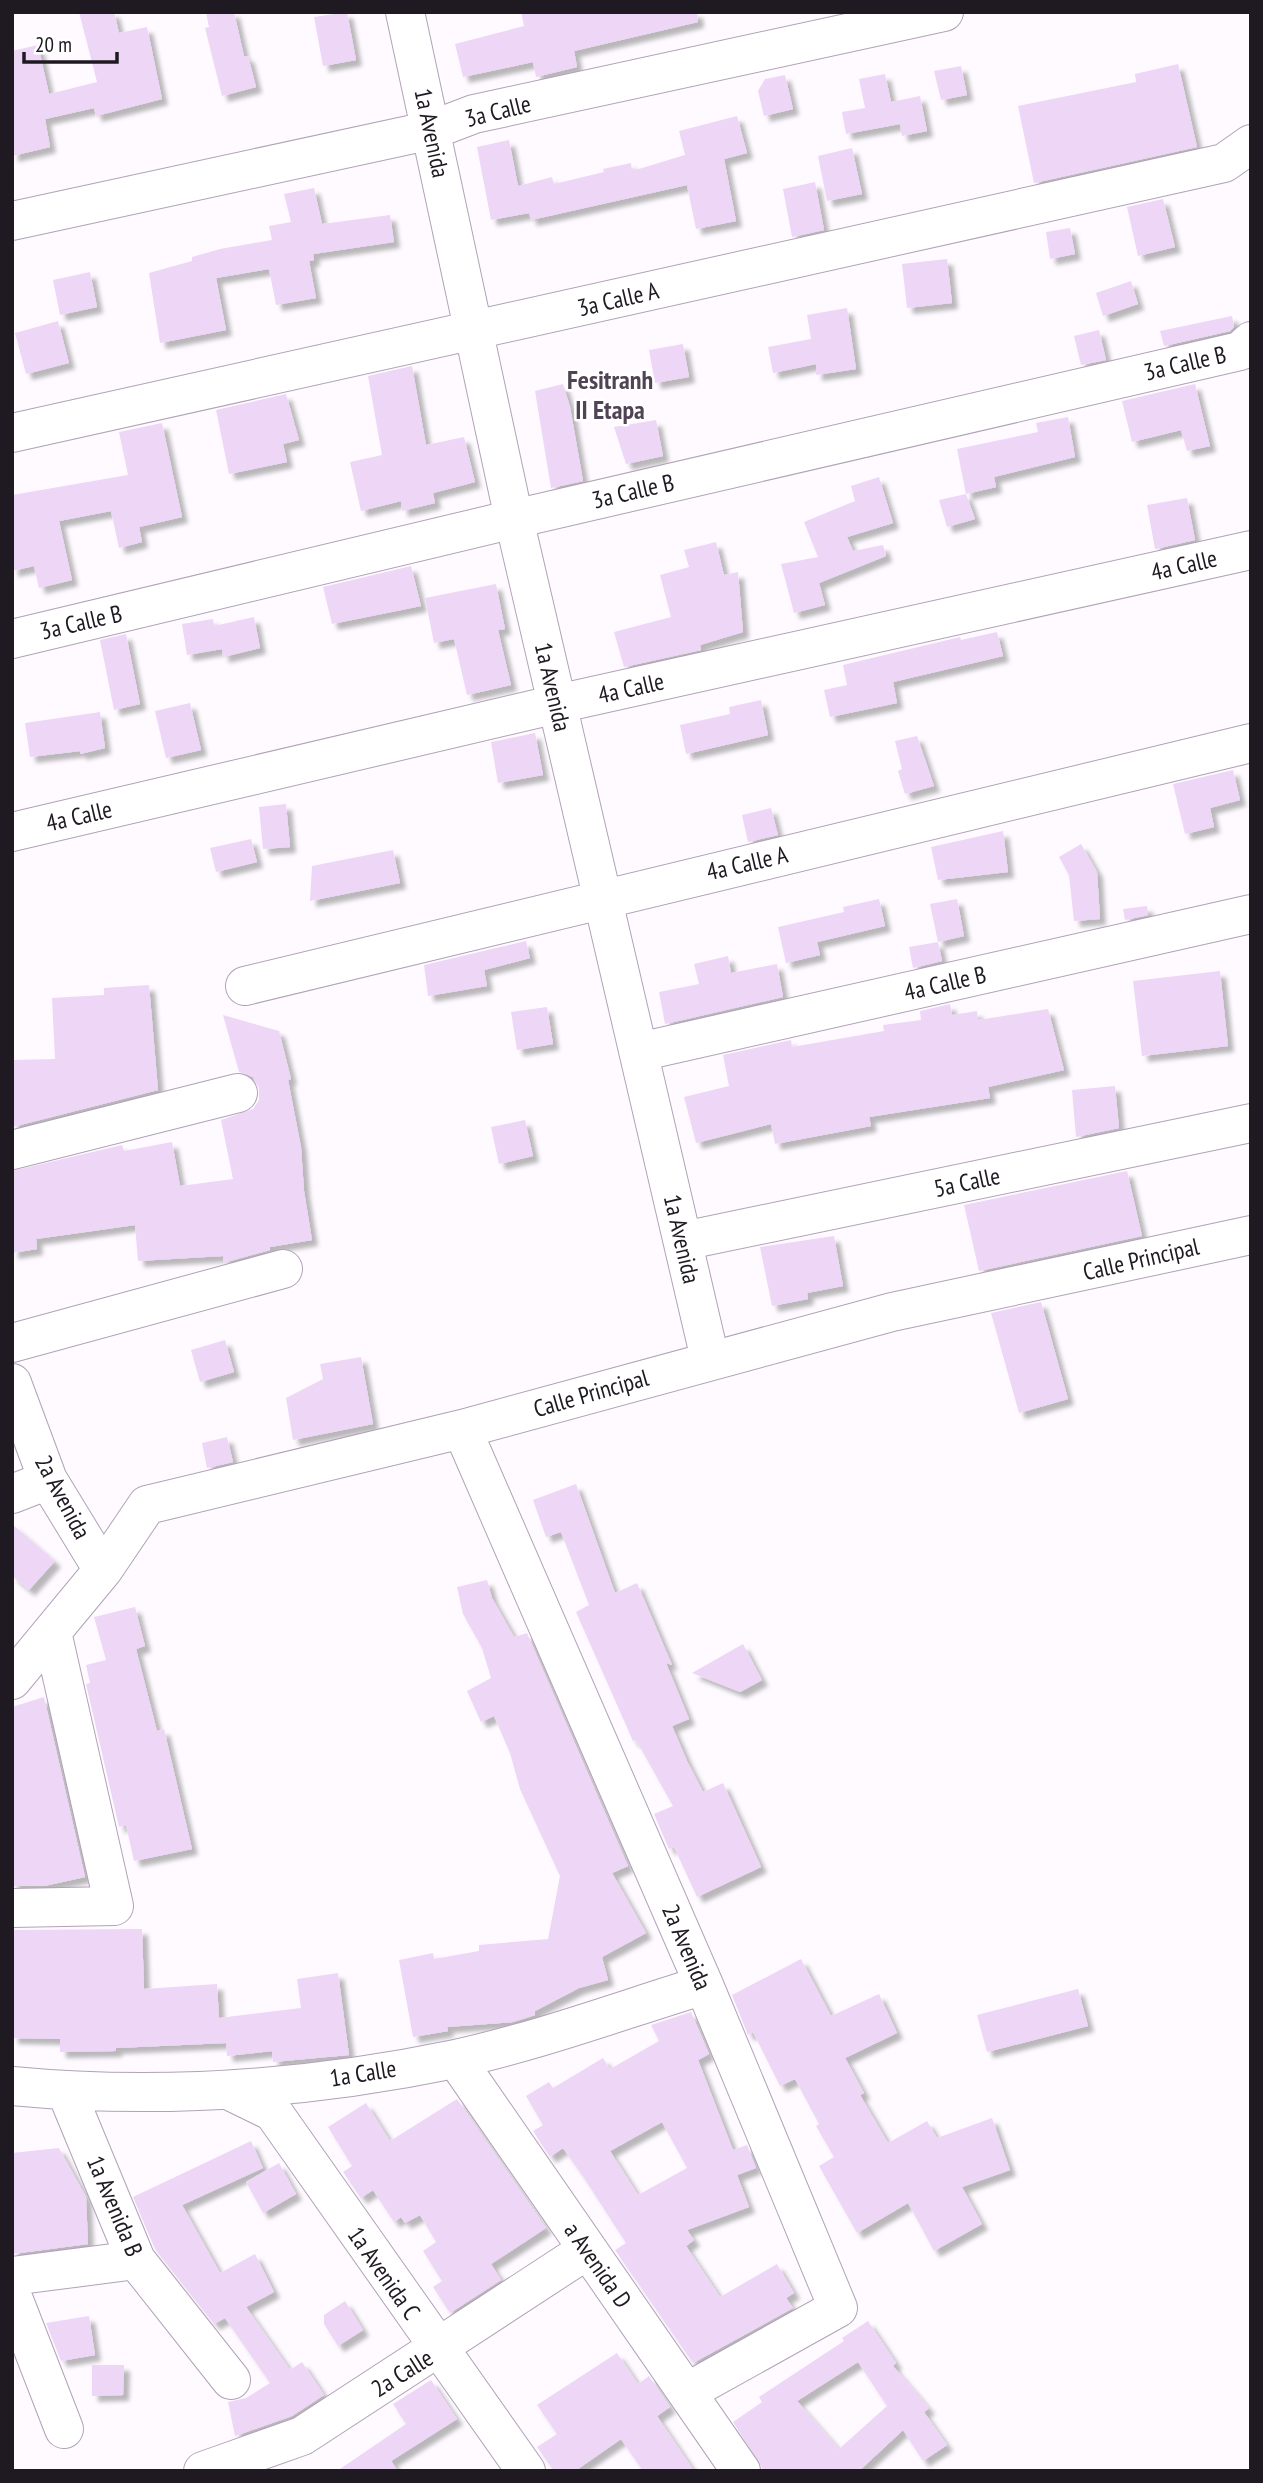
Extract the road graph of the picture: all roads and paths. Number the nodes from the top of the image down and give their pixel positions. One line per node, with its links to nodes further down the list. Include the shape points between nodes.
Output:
1 (405, 12): 3 (street, 1a Avenida)
2 (944, 12): 3 (street, 3a Calle, via 474,114)
3 (432, 130): 5 (street, 3a Calle); 6 (street, 1a Avenida)
4 (1237, 154): 6 (street, 3a Calle A)
5 (12, 221)
6 (474, 331): 8 (street, 3a Calle A); 9 (street, 1a Avenida)
7 (1251, 341): 9 (street, 3a Calle B, via 1240,351)
8 (12, 433)
9 (514, 519): 11 (street, 3a Calle B); 12 (street, 1a Avenida)
10 (1251, 550): 12 (street, 4a Calle)
11 (12, 639)
12 (557, 704): 14 (street, 4a Calle); 15 (street, 1a Avenida)
13 (1251, 743): 15 (street, 4a Calle A)
14 (12, 832)
15 (602, 897): 17 (street, 4a Calle A); 18 (street, 1a Avenida)
16 (1251, 914): 18 (street, 4a Calle B)
17 (245, 986)
18 (639, 1052): 23 (street, 1a Avenida)
19 (238, 1093): 21 (street)
20 (1251, 1123): 23 (street, 5a Calle)
21 (12, 1150)
22 (1251, 1235): 26 (street, Calle Principal, via 891,1312)
23 (683, 1241): 26 (street, 1a Avenida)
24 (283, 1269): 25 (street)
25 (12, 1343)
26 (710, 1359): 28 (street, Calle Principal)
27 (12, 1383): 29 (street, 2a Avenida)
28 (462, 1429): 31 (street, Calle Principal, via 147,1505); 35 (street, 2a Avenida)
29 (48, 1480): 30 (street); 31 (street, 2a Avenida)
30 (12, 1494)
31 (103, 1570): 32 (street, Calle Principal)
32 (52, 1632): 33 (street, Calle Principal); 34 (street, via 114,1906)
33 (12, 1680)
34 (12, 1908)
35 (704, 1985): 36 (street, 1a Calle); 46 (street, 2a Avenida, via 838,2308)
36 (456, 2059): 39 (street, 1a Calle); 40 (street, a Avenida D)
37 (12, 2086): 38 (street)
38 (66, 2091): 39 (street, 1a Avenida C, via 230,2091); 41 (street, 1a Avenida B)
39 (282, 2098): 44 (street, 1a Avenida C)
40 (587, 2250): 44 (street, 2a Calle); 46 (street, a Avenida D)
41 (136, 2260): 42 (street); 45 (street, 1a Avenida B)
42 (12, 2276)
43 (12, 2295): 47 (street)
44 (438, 2350): 48 (street, 2a Calle, via 302,2436); 49 (street, 1a Avenida C)
45 (231, 2380)
46 (687, 2392): 50 (street, a Avenida D)
47 (64, 2429)
48 (210, 2470)
49 (526, 2471)
50 (741, 2471)

